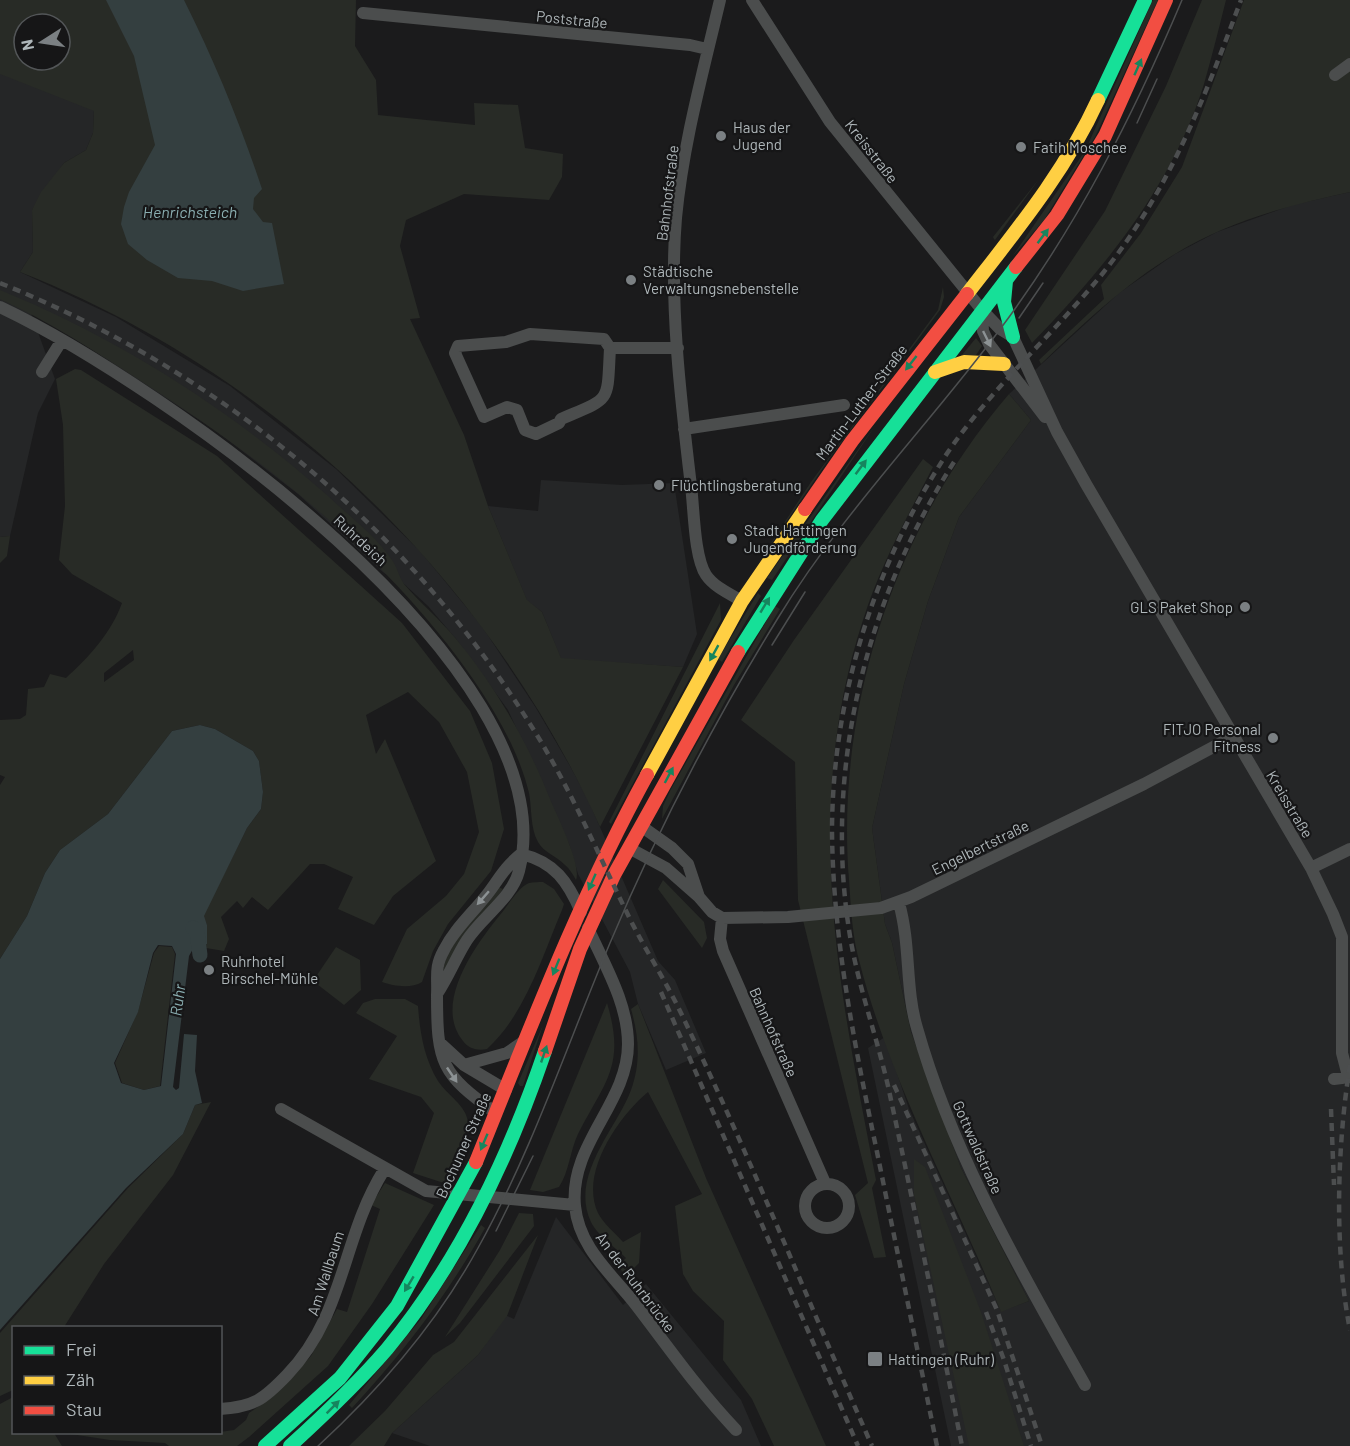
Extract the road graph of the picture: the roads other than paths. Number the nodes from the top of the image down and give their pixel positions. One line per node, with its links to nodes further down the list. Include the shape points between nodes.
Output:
1 (720, 0): 6 (street, Bahnhofstraße)
2 (752, 0): 10 (street, Kreisstraße, via 830,122)
3 (1144, 0): 10 (main road, Martin-Luther-Straße, via 1081,137 1041,199)
4 (1166, 0): 9 (main road, one-way to 4, via 1048,229 1105,136)
5 (363, 13): 6 (street, Poststraße, via 690,45)
6 (707, 50): 17 (street, Bahnhofstraße, via 676,219)
7 (1350, 64): 8 (street)
8 (1335, 75)
9 (1006, 281): 12 (main road); 15 (main road, via 1004,302)
10 (967, 292): 12 (street, Kreisstraße); 13 (main road, Martin-Luther-Straße)
11 (0, 307): 14 (street, Ruhrdeich)
12 (982, 310): 13 (main road); 15 (street, Kreisstraße); 18 (street, Kreisstraße, one-way to 18, via 983,331); 20 (main road)
13 (947, 317): 24 (main road, Martin-Luther-Straße, one-way to 24, via 852,441)
14 (62, 340): 19 (street); 31 (street, Ruhrdeich, via 204,433 287,496 362,564 420,624 475,696 509,765 520,804)
15 (1015, 343): 23 (street, Kreisstraße)
16 (610, 348): 16 (street, via 608,393 601,402 536,434 525,430 517,410 507,407 484,417 455,353 458,346 506,342 530,334 604,339); 17 (street)
17 (678, 348): 22 (street, Bahnhofstraße)
18 (1004, 364): 20 (main road, via 964,362); 23 (street, Kreisstraße)
19 (42, 372)
20 (934, 372): 27 (main road, one-way to 20, via 770,597 822,520)
21 (844, 405): 22 (street)
22 (684, 429): 24 (street, Bahnhofstraße, via 704,570 717,586)
23 (1057, 432): 25 (street, Kreisstraße)
24 (742, 602): 26 (main road, Martin-Luther-Straße, one-way to 26)
25 (1232, 737): 32 (street, Kreisstraße); 34 (street, Engelbertstraße)
26 (624, 815): 27 (main road); 28 (main road, Bochumer Straße)
27 (641, 826): 30 (main road); 33 (street, via 688,864)
28 (613, 836): 30 (main road); 36 (main road, Bochumer Straße, one-way to 36)
29 (1350, 849): 32 (street)
30 (626, 852): 33 (street, via 666,868); 42 (main road, one-way to 30, via 580,949)
31 (521, 854): 37 (street, Ruhrdeich, via 519,873 512,885 469,937 437,994 436,1027); 48 (street, An der Ruhrbrücke, via 545,862 565,879 617,992 627,1032 623,1076 584,1154)
32 (1311, 868): 39 (street, Kreisstraße, via 1342,937 1342,1053)
33 (699, 897): 35 (street)
34 (899, 903): 35 (street, Engelbertstraße, via 828,914); 49 (street, Gottwaldstraße, via 909,951 915,1025 952,1131 987,1206)
35 (722, 918): 47 (street, Bahnhofstraße, via 723,951)
36 (526, 1039): 38 (street, via 507,1053); 41 (main road, Bochumer Straße)
37 (440, 1043): 38 (street); 44 (street, Ruhrdeich, one-way to 44, via 449,1073 463,1089)
38 (464, 1065): 41 (street)
39 (1349, 1076): 40 (street, Kreisstraße)
40 (1334, 1079)
41 (506, 1090): 42 (main road); 44 (main road, Bochumer Straße)
42 (526, 1100): 45 (main road)
43 (281, 1110): 46 (street)
44 (496, 1113): 45 (main road, Ruhrdeich); 52 (main road, Bochumer Straße, one-way to 52, via 447,1220 397,1306 360,1356 309,1409)
45 (518, 1121): 53 (main road, one-way to 45, via 349,1391 388,1347 434,1284 472,1223)
46 (384, 1170): 48 (street, via 438,1194); 50 (street, Am Wallbaum, via 358,1220 331,1309 310,1347 260,1400 245,1407)
47 (825, 1183)
48 (575, 1205): 51 (street, An der Ruhrbrücke, via 594,1255 684,1372)
49 (1085, 1385)
50 (222, 1409)
51 (736, 1430)
52 (265, 1446)
53 (290, 1446)

